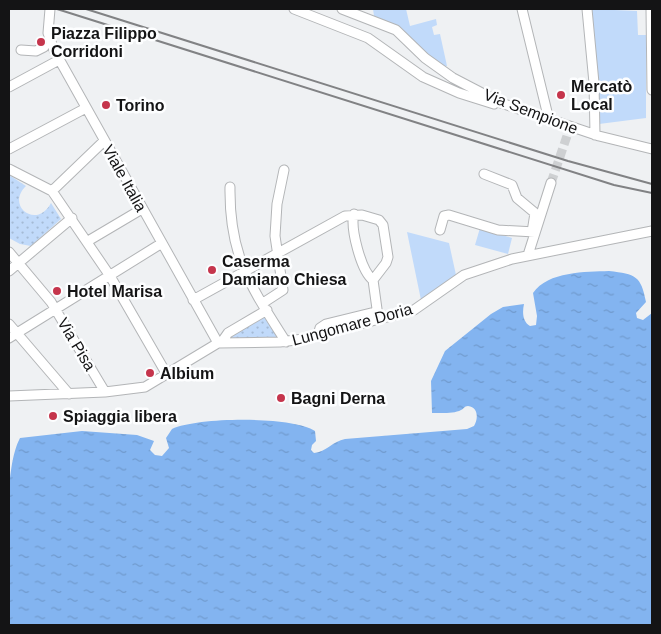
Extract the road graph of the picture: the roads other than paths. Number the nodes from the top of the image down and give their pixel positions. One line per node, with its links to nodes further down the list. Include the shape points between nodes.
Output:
1 (50, 9): 9 (street, Viale Italia, via 48,33)
2 (294, 9): 12 (street, via 368,38 437,83 492,104)
3 (342, 9): 12 (street, Via Sempione, via 396,30 425,58 453,78)
4 (522, 9): 14 (street)
5 (587, 9): 15 (street)
6 (650, 9): 11 (street)
7 (44, 46): 8 (street, via 36,51)
8 (21, 50)
9 (59, 60): 10 (street); 13 (street, Viale Italia)
10 (9, 87)
11 (652, 90)
12 (501, 103): 14 (street, Via Sempione)
13 (86, 108): 16 (street, Viale Italia); 17 (street)
14 (549, 120): 15 (street, Via Sempione, via 569,130)
15 (595, 135): 18 (street, Via Sempione)
16 (104, 141): 24 (street); 25 (street, Viale Italia)
17 (9, 149)
18 (652, 149)
19 (9, 169): 24 (street)
20 (284, 170): 34 (street, via 275,236)
21 (484, 174): 30 (street, via 512,185 517,198 535,213)
22 (551, 183): 30 (street)
23 (230, 187): 38 (street, via 230,227)
24 (52, 191): 27 (street)
25 (142, 209): 31 (street); 32 (street, Viale Italia)
26 (349, 215): 34 (street); 40 (street, via 363,268); 40 (street, via 379,220 383,224 388,257)
27 (72, 218): 31 (street); 36 (street)
28 (440, 230): 30 (street, via 444,216 448,214 498,230)
29 (652, 231): 35 (street, Lungomare Doria)
30 (533, 232): 35 (street)
31 (88, 241): 39 (street)
32 (162, 243): 39 (street); 41 (street, Viale Italia)
33 (9, 252): 36 (street, Via Pisa)
34 (279, 253): 38 (street); 42 (street, via 283,290)
35 (528, 255): 46 (street, Lungomare Doria, via 464,275 414,310)
36 (18, 263): 37 (street); 43 (street, Via Pisa)
37 (9, 271)
38 (244, 272): 41 (street); 42 (street)
39 (110, 276): 43 (street); 49 (street)
40 (373, 280): 46 (street, via 378,304 375,312 326,324)
41 (193, 300): 48 (street, Viale Italia)
42 (264, 306): 47 (street); 48 (street, via 228,332)
43 (55, 309): 45 (street); 50 (street, Via Pisa)
44 (9, 324): 45 (street)
45 (13, 335): 51 (street)
46 (318, 335): 47 (street, Lungomare Doria)
47 (286, 342): 48 (street, Lungomare Doria)
48 (219, 343): 49 (street)
49 (166, 373): 50 (street, via 145,387)
50 (105, 392): 51 (street)
51 (69, 394): 52 (street)
52 (9, 396)

